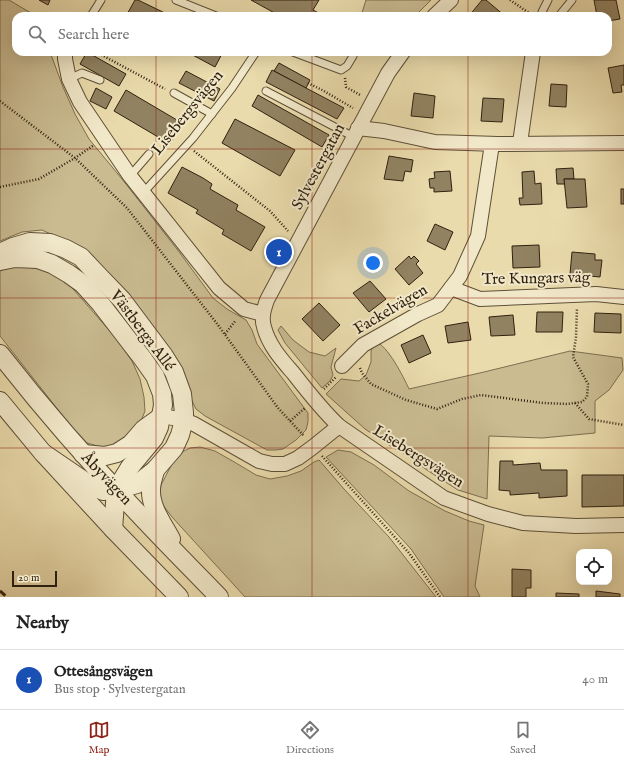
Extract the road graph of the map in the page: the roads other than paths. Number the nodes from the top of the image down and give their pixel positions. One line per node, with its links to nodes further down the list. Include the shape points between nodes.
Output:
1 (101, 0): 6 (lane)
2 (176, 0): 7 (lane)
3 (451, 0): 8 (street)
4 (548, 0): 9 (lane)
5 (572, 0): 10 (lane)
6 (93, 12)
7 (206, 12)
8 (438, 12)
9 (542, 12)
10 (562, 12)
11 (65, 56): 17 (street)
12 (253, 56): 21 (lane, Lisebergsvägen)
13 (304, 56): 14 (lane, via 341,70)
14 (353, 56)
15 (400, 56): 22 (street, Sylvestergatan, via 388,73)
16 (532, 56): 24 (street)
17 (69, 79): 18 (lane, via 82,73); 27 (street, via 80,102)
18 (100, 80)
19 (266, 91): 22 (lane)
20 (174, 93): 21 (lane)
21 (212, 114): 28 (lane, Lisebergsvägen, via 187,146)
22 (356, 133): 25 (street, via 384,132 435,142); 33 (street, Sylvestergatan)
23 (624, 142): 24 (street)
24 (520, 143): 25 (street)
25 (492, 144): 31 (street, Fackelvägen, via 478,236 460,276)
26 (150, 154): 27 (lane)
27 (130, 176): 28 (street)
28 (143, 193): 34 (street, via 219,288 244,310)
29 (0, 253): 39 (street, Västberga Allé, via 30,242 50,243 81,257 122,300 174,372 182,394)
30 (0, 261): 38 (street, Västberga Allé, via 15,258 38,259 64,270 83,284 155,376 162,394)
31 (450, 288): 32 (street, Tre Kungars väg, via 480,299 596,294); 36 (street, Fackelvägen, via 438,305 363,345)
32 (624, 297)
33 (267, 300): 34 (street, Lisebergsvägen)
34 (263, 314): 40 (street, Lisebergsvägen, via 264,327 272,346 314,400)
35 (0, 354): 42 (street, Åbyvägen)
36 (342, 366)
37 (0, 401): 41 (street, Åbyvägen)
38 (162, 416): 39 (street); 42 (street, via 118,453 105,456); 44 (street, Västberga Allé, via 154,438 130,467)
39 (184, 420): 40 (street, via 259,461 272,464 285,464 298,458); 43 (street, Västberga Allé, via 174,448)
40 (339, 426): 45 (street, Lisebergsvägen, via 444,498 488,514 523,523)
41 (44, 453): 44 (street, via 93,487 103,491); 46 (street, Åbyvägen)
42 (83, 454): 44 (street, Åbyvägen)
43 (155, 470): 44 (street, Västberga Allé, via 138,484); 47 (street, via 151,489 154,509)
44 (116, 490): 46 (street); 47 (street, Åbyvägen)
45 (624, 525)
46 (113, 529): 48 (street, Åbyvägen)
47 (183, 559): 49 (street, Åbyvägen)
48 (179, 597)
49 (219, 597)

